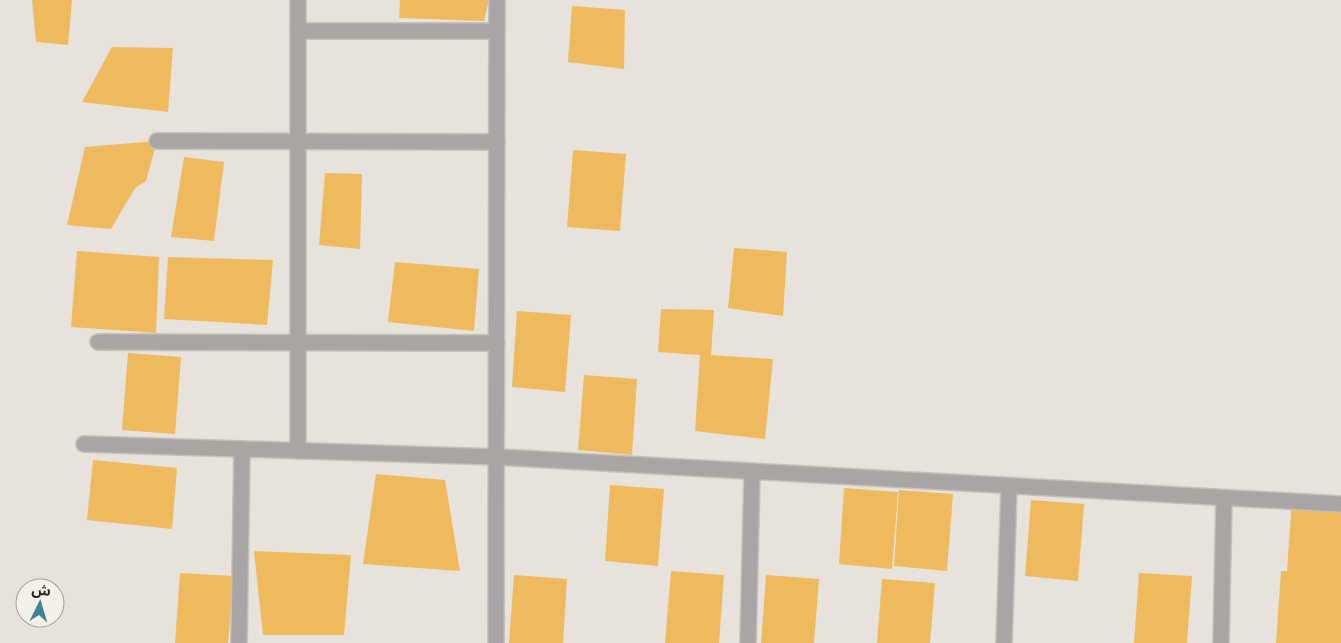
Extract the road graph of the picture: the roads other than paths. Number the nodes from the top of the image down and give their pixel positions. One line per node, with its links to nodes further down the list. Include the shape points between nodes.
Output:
1 (298, 0): 3 (street)
2 (497, 0): 4 (street)
3 (298, 31): 4 (street); 6 (street)
4 (497, 31): 7 (street)
5 (157, 141): 6 (street)
6 (298, 142): 7 (street); 9 (street)
7 (497, 142): 10 (street)
8 (98, 342): 9 (street)
9 (298, 342): 10 (street); 13 (street)
10 (497, 343): 14 (street)
11 (84, 444): 12 (street)
12 (242, 449): 13 (street); 19 (street)
13 (298, 451): 14 (street)
14 (497, 457): 15 (street); 20 (street)
15 (752, 472): 16 (street); 21 (street)
16 (1009, 486): 17 (street); 22 (street)
17 (1224, 498): 18 (street); 23 (street)
18 (1341, 504)
19 (239, 643)
20 (496, 643)
21 (748, 643)
22 (1004, 643)
23 (1221, 643)

